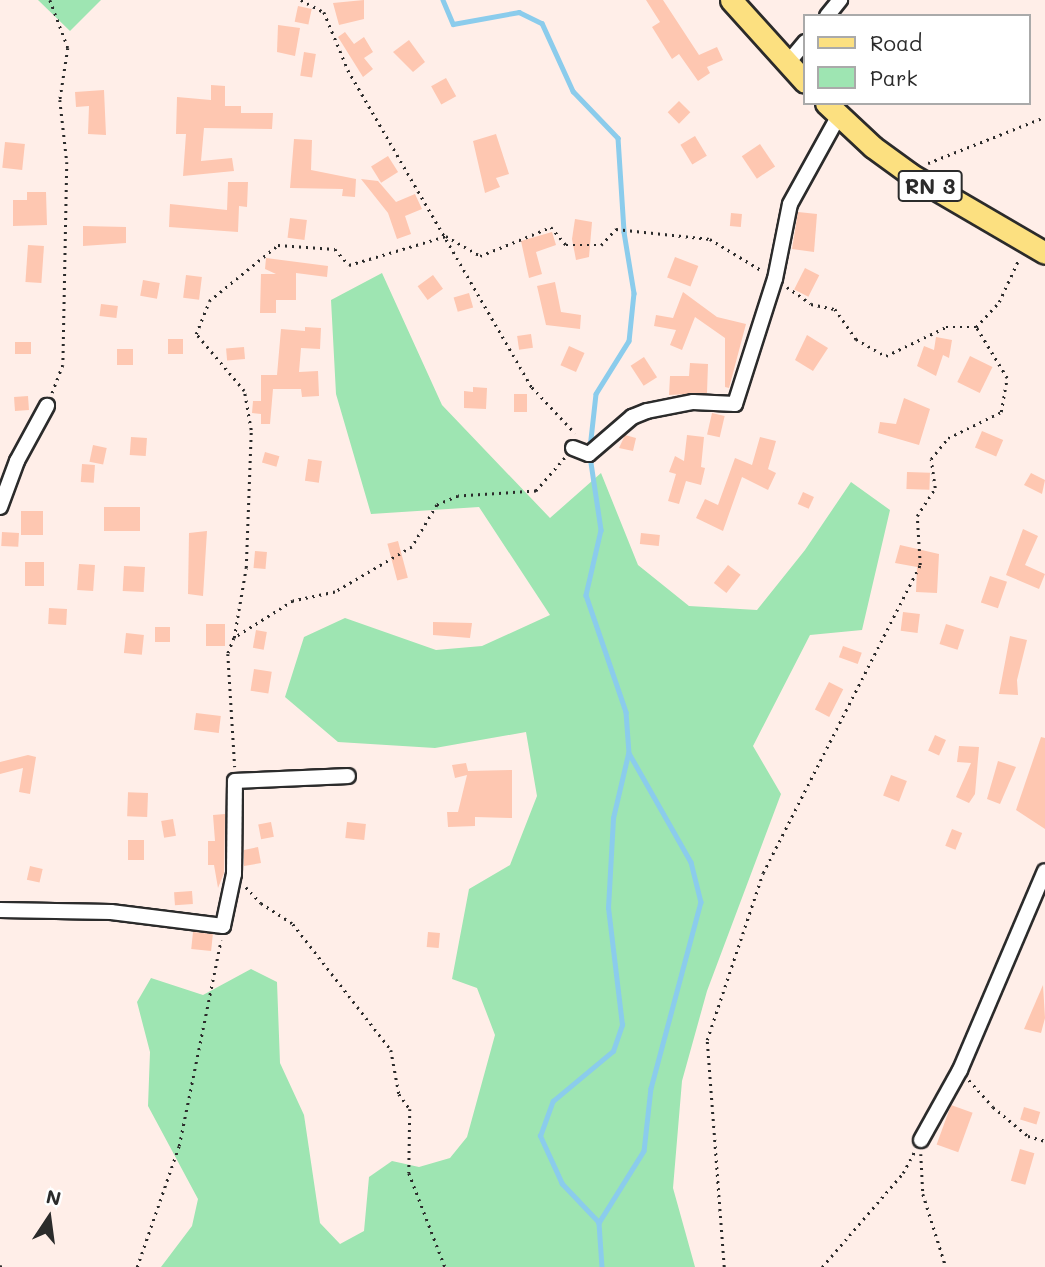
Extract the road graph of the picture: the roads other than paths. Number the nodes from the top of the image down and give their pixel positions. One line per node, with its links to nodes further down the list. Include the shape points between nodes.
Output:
1 (731, 0): 5 (main road)
2 (840, 0): 3 (street)
3 (829, 14)
4 (804, 43): 5 (street)
5 (786, 65): 6 (main road)
6 (804, 81)
7 (832, 110): 8 (main road, RN 3, via 910,174); 10 (street, via 790,204 775,279 735,404 693,402 647,411 632,417 589,454)
8 (1036, 248)
9 (47, 406): 11 (street)
10 (573, 449)
11 (0, 507)
12 (348, 776): 14 (street, via 235,780 234,874 223,926 111,912)
13 (1045, 871): 15 (street, via 960,1070)
14 (0, 910)
15 (921, 1140)

